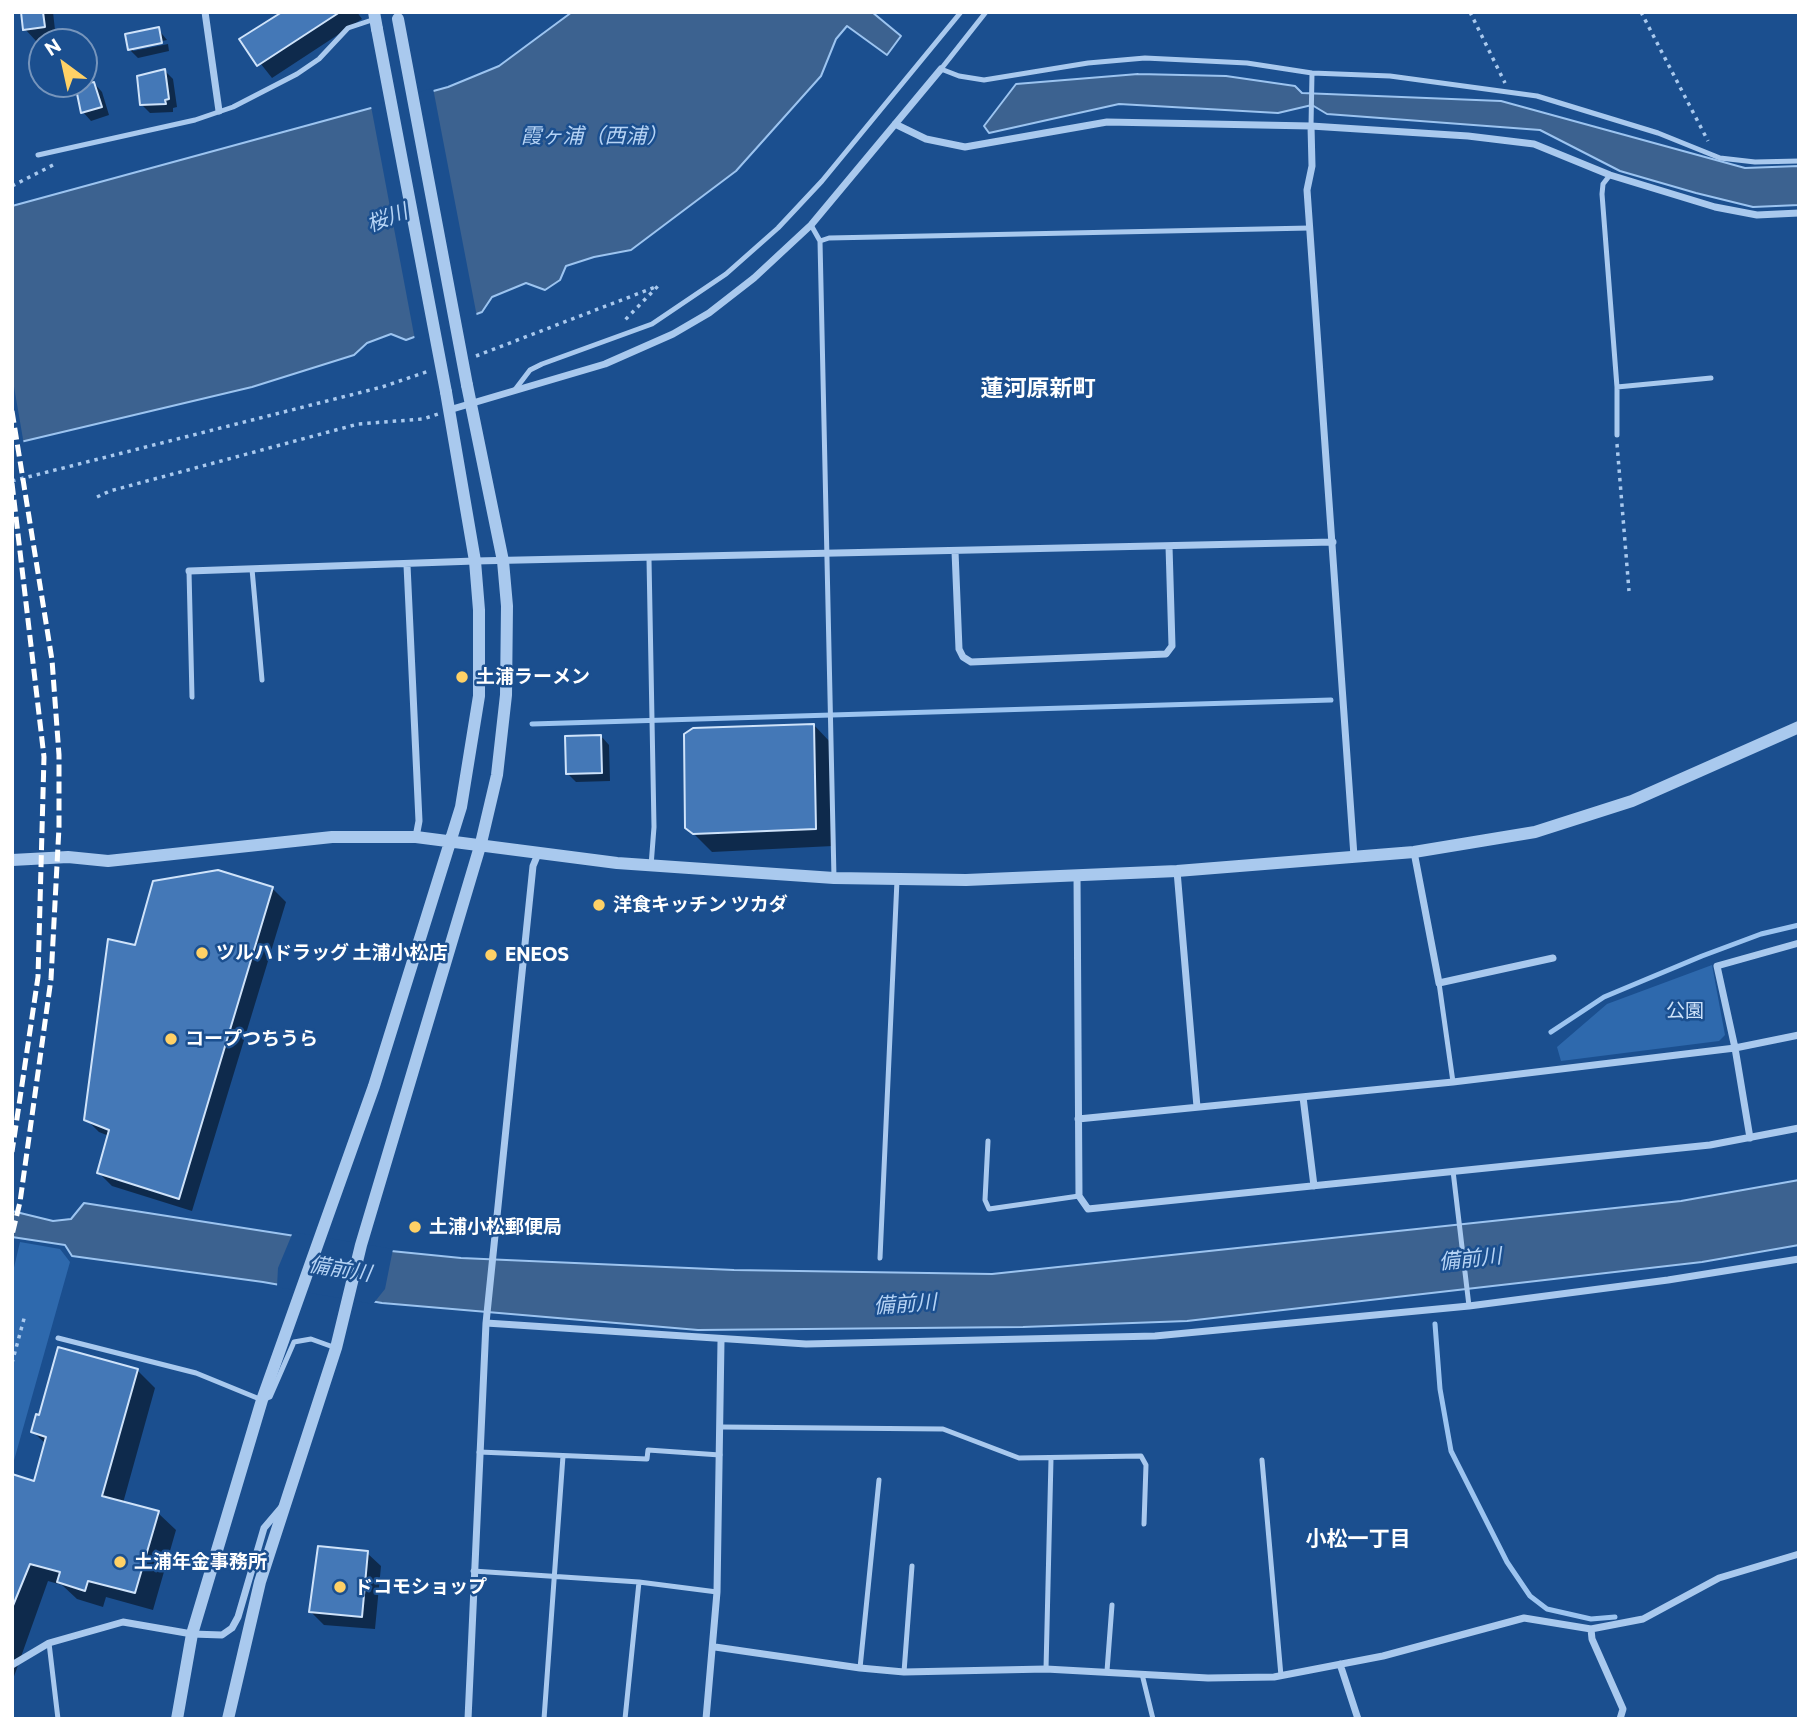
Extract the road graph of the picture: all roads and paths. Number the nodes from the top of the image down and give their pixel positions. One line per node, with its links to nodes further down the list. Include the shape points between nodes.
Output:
1 (205, 12): 11 (street)
2 (961, 12): 29 (lane, via 815,189 726,274 652,324 542,363 530,370)
3 (986, 12): 8 (lane)
4 (1470, 12): 10 (path, via 1505,79)
5 (1641, 12): 16 (path)
6 (397, 16): 30 (street, bridge)
7 (375, 20): 11 (lane, via 348,28 298,74); 31 (street, bridge)
8 (941, 69): 9 (lane, via 984,80 1145,58 1247,62); 12 (street)
9 (1312, 73): 10 (lane, via 1390,76); 13 (lane)
10 (1505, 92): 16 (lane, via 1537,96 1610,118)
11 (219, 111): 14 (lane)
12 (895, 124): 13 (street, via 926,139 965,147 1107,122); 21 (street)
13 (1311, 126): 18 (street, via 1534,144); 22 (street)
14 (86, 145): 15 (lane); 19 (path, via 77,154)
15 (38, 155)
16 (1712, 155): 17 (lane, via 1755,162)
17 (1799, 161)
18 (1610, 176): 20 (street, via 1737,213); 28 (lane, via 1602,194)
19 (12, 186)
20 (1799, 214)
21 (811, 225): 23 (lane); 29 (street, via 754,278 673,334 605,364)
22 (1310, 228): 23 (lane); 35 (street)
23 (820, 241): 38 (lane)
24 (623, 321): 25 (path, via 658,286)
25 (468, 358)
26 (431, 371): 33 (path)
27 (1711, 378): 28 (lane)
28 (1617, 387): 32 (lane)
29 (512, 393): 30 (street)
30 (471, 404): 31 (street); 41 (street)
31 (449, 410): 34 (path, via 423,419 358,424); 40 (street)
32 (1617, 435): 45 (path)
33 (12, 481)
34 (97, 497)
35 (1332, 542): 36 (street); 54 (street)
36 (1169, 546): 37 (street); 37 (street, via 1172,646 1166,654 971,662 959,649)
37 (955, 551): 38 (street)
38 (827, 555): 39 (street); 59 (lane)
39 (649, 559): 41 (street); 56 (lane)
40 (475, 561): 41 (street); 42 (street); 50 (street, via 479,696)
41 (502, 561): 51 (street, via 507,606 506,695 497,775)
42 (407, 565): 43 (street); 49 (street, via 419,821)
43 (251, 569): 44 (street); 46 (lane)
44 (189, 571): 47 (lane)
45 (1629, 591)
46 (262, 680)
47 (192, 697)
48 (1799, 727): 52 (street, via 1599,812 1522,834)
49 (416, 837): 50 (street); 55 (street, via 267,842 108,861 68,856)
50 (451, 840): 51 (street); 85 (street, via 374,1086)
51 (481, 843): 53 (street); 83 (street, via 361,1245)
52 (1414, 852): 54 (street); 63 (street)
53 (538, 855): 56 (street); 80 (street, via 531,880)
54 (1354, 856): 57 (street)
55 (12, 860)
56 (651, 866): 59 (street)
57 (1177, 871): 58 (street); 68 (street)
58 (1077, 874): 60 (street); 69 (street)
59 (834, 878): 60 (street)
60 (897, 879): 76 (lane)
61 (1799, 943): 65 (street, via 1717,966)
62 (1553, 958): 63 (street)
63 (1439, 983): 66 (lane)
64 (1799, 1035): 65 (street)
65 (1735, 1048): 66 (street); 71 (street)
66 (1453, 1082): 67 (street)
67 (1303, 1097): 68 (street); 74 (street)
68 (1197, 1107): 69 (street)
69 (1078, 1119): 75 (street)
70 (1799, 1128): 71 (street)
71 (1749, 1138): 73 (street)
72 (988, 1141): 75 (lane, via 985,1200 989,1209)
73 (1453, 1171): 74 (street); 78 (lane)
74 (1314, 1186): 75 (street, via 1088,1209)
75 (1079, 1196)
76 (880, 1258)
77 (1799, 1259): 78 (street, via 1668,1280)
78 (1469, 1302): 82 (street, via 1155,1336 908,1343)
79 (26, 1315): 84 (path)
80 (486, 1319): 82 (street); 87 (street)
81 (58, 1338): 85 (lane, via 196,1373)
82 (721, 1341): 86 (street)
83 (336, 1348): 85 (lane, via 311,1339 294,1342 270,1397); 93 (street)
84 (12, 1363)
85 (262, 1400): 103 (street)
86 (722, 1427): 88 (street); 90 (lane, via 943,1429 1008,1455)
87 (479, 1452): 89 (lane); 97 (street)
88 (720, 1455): 89 (lane, via 648,1450 647,1459); 100 (street)
89 (563, 1456): 98 (lane)
90 (1051, 1459): 94 (lane, via 1141,1456 1146,1465); 109 (lane)
91 (1262, 1460): 113 (lane)
92 (879, 1480): 108 (lane)
93 (287, 1501): 103 (street, via 264,1528 232,1628 222,1635); 116 (street, via 260,1582)
94 (1144, 1524)
95 (1799, 1554): 102 (street, via 1719,1578 1643,1619)
96 (912, 1566): 111 (lane)
97 (473, 1571): 98 (lane); 117 (street)
98 (555, 1578): 99 (lane); 118 (lane)
99 (639, 1582): 100 (lane); 119 (lane)
100 (718, 1592): 105 (street)
101 (1112, 1605): 110 (lane)
102 (1591, 1629): 106 (street, via 1524,1618); 123 (street, via 1623,1709)
103 (192, 1634): 104 (street, via 123,1622); 115 (street)
104 (49, 1643): 107 (street); 114 (lane)
105 (715, 1647): 108 (street); 120 (street)
106 (1340, 1664): 113 (street); 122 (street)
107 (12, 1665)
108 (860, 1668): 111 (street)
109 (1046, 1669): 110 (street); 111 (street)
110 (1107, 1671): 112 (street)
111 (904, 1672)
112 (1142, 1672): 113 (street, via 1208,1678); 121 (lane)
113 (1281, 1676)
114 (58, 1719)
115 (177, 1719)
116 (228, 1719)
117 (468, 1719)
118 (544, 1719)
119 (625, 1719)
120 (706, 1719)
121 (1153, 1719)
122 (1358, 1719)
123 (1620, 1719)

